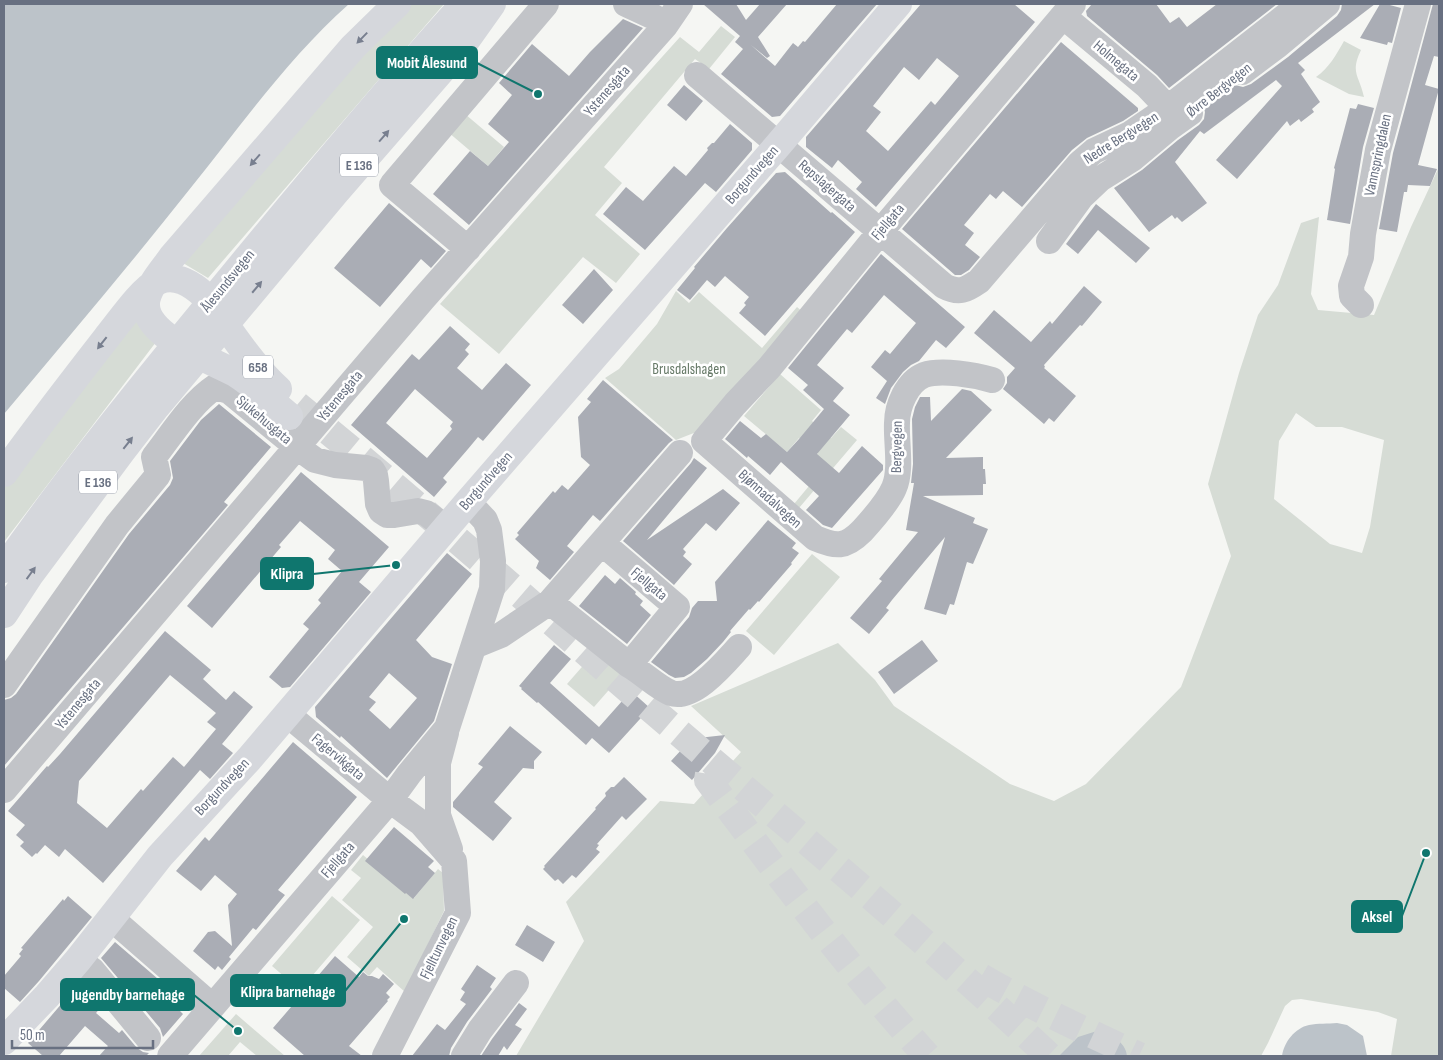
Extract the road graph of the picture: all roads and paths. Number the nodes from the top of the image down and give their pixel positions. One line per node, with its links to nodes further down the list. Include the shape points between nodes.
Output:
1 (397, 4): 19 (main road, one-way to 19, via 364,35 314,92 172,257)
2 (464, 4): 33 (main road, Ålesundsvegen / E 136, via 288,207 99,440)
3 (492, 4): 22 (main road, E 136, one-way to 3, via 460,49)
4 (546, 4): 18 (street, via 392,185)
5 (626, 4): 12 (street)
6 (680, 4): 12 (street, Ystenesgata)
7 (898, 4): 15 (main road, Borgundvegen)
8 (1301, 4): 14 (street, Nedre Bergvegen)
9 (1327, 4): 17 (street, Øvre Bergvegen, via 1132,159 1100,179 1081,198)
10 (1418, 4): 21 (street, Vannspringdalen, via 1378,150 1361,258 1351,286 1352,296)
11 (1068, 10): 14 (street, Holmegata); 16 (street, Fjellgata)
12 (665, 26): 18 (street, Ystenesgata)
13 (697, 75): 15 (street, Repslagergata)
14 (1168, 108): 20 (street, Nedre Bergvegen, via 1130,134 1094,151 1080,163 980,281)
15 (779, 144): 16 (street, Repslagergata); 29 (main road, Borgundvegen)
16 (880, 232): 20 (street, Repslagergata, via 944,286); 25 (street, Fjellgata, via 769,368)
17 (1049, 241)
18 (468, 249): 26 (street, Ystenesgata)
19 (151, 287): 22 (main road, via 168,278 186,282 205,296); 23 (main road, via 146,301 152,323 164,336); 28 (main road, one-way to 28, via 132,305)
20 (961, 291)
21 (1362, 305)
22 (225, 324): 23 (main road, E 136); 23 (main road, 658, via 293,410)
23 (200, 356): 35 (main road, E 136, one-way to 23, via 122,450)
24 (992, 380): 32 (street, Bergvegen, via 974,375 941,373 925,375 913,384 903,397 897,414 895,488 857,536)
25 (704, 441): 32 (street, Bjønnadalvegen, via 815,538 831,545)
26 (296, 447): 30 (street, Sjukehusgata, via 315,460 372,470 378,504 387,515 418,511); 39 (street, Sjukehusgata, via 229,392 215,387 205,394 154,457 158,475 117,526); 42 (street, Ystenesgata)
27 (680, 453): 31 (street)
28 (4, 473)
29 (468, 502): 30 (main road, Borgundvegen); 36 (street, Fjellgata, via 485,520 493,561 492,589)
30 (446, 528): 40 (main road, Borgundvegen)
31 (602, 543): 34 (street); 38 (street, Fjellgata, via 677,607)
32 (841, 545)
33 (4, 569)
34 (550, 602): 36 (street, via 501,636); 38 (street)
35 (4, 614)
36 (474, 646): 41 (street, Fjellgata)
37 (739, 647): 38 (street, via 708,680 680,694 664,689)
38 (629, 665)
39 (4, 685)
40 (287, 714): 43 (street, Fagervikgata); 45 (main road, Borgundvegen, via 160,856)
41 (448, 728): 43 (street, Fjellgata); 44 (street, Fjelltunvegen, via 438,763 438,815)
42 (4, 790)
43 (390, 800): 44 (street, via 420,823); 48 (street, Fjellgata)
44 (454, 861): 52 (street, Fjelltunvegen, via 458,913)
45 (111, 918): 46 (main road, Borgundvegen); 48 (street)
46 (78, 960): 49 (street, via 92,970); 50 (main road, Borgundvegen)
47 (516, 983): 53 (street)
48 (212, 1006): 51 (street, Fjellgata)
49 (148, 1038)
50 (4, 1041)
51 (170, 1056)
52 (385, 1056)
53 (464, 1056)

